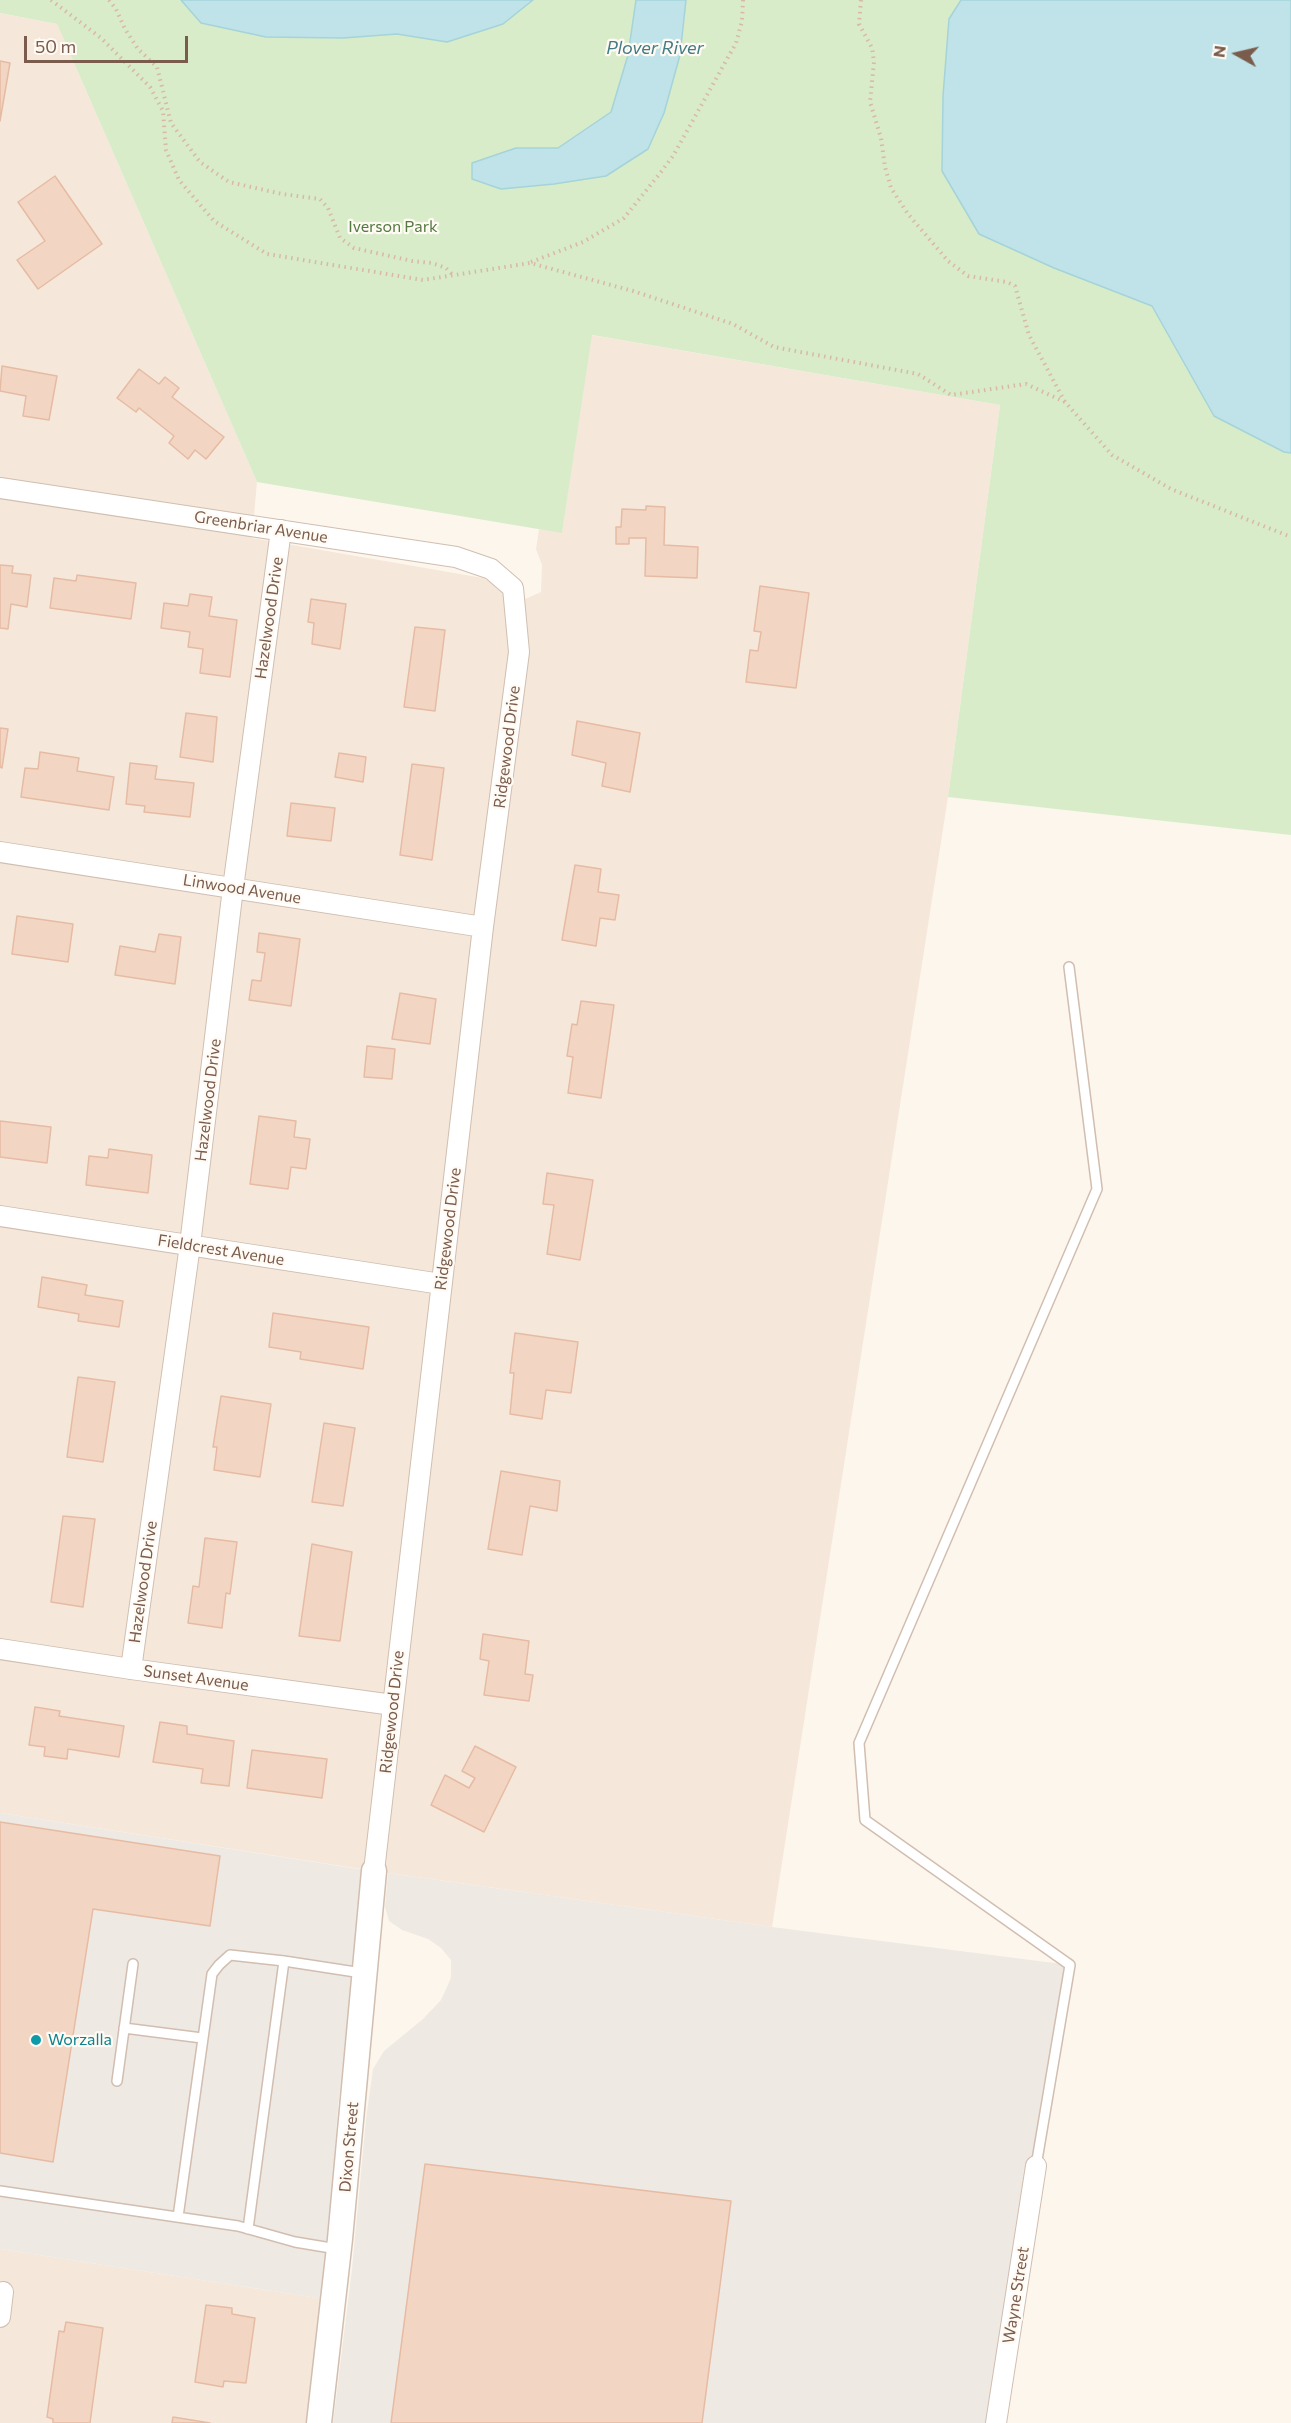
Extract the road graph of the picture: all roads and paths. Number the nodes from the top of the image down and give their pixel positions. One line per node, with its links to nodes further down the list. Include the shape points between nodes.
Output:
1 (51, 0): 6 (path, via 100,38 150,87 163,111 166,150 179,180 214,221 267,254 423,280)
2 (109, 0): 6 (path, via 138,49 157,67 171,123 200,162 229,182 320,200 328,208 340,238 354,248 432,263)
3 (743, 0): 5 (path, via 736,43 674,156 624,218 583,242)
4 (861, 0): 7 (path, via 859,24 872,48 874,62 870,102 891,188 948,261 969,276 1015,286 1029,335)
5 (530, 262): 6 (path); 7 (path, via 733,324 774,347 918,374 951,394 1026,384)
6 (453, 275)
7 (1065, 402): 10 (path, via 1112,455 1171,489)
8 (0, 488): 9 (street, Greenbriar Avenue)
9 (280, 530): 11 (street, Greenbriar Avenue, via 456,557 491,569); 13 (street, Hazelwood Drive)
10 (1291, 537)
11 (513, 588): 14 (street, Ridgewood Drive, via 519,652)
12 (0, 852): 13 (street, Linwood Avenue)
13 (233, 888): 14 (street, Linwood Avenue); 17 (street, Hazelwood Drive)
14 (483, 927): 18 (street, Ridgewood Drive)
15 (1069, 967): 29 (lane, via 1097,1189 859,1743 865,1820 1070,1965)
16 (0, 1216): 17 (street, Fieldcrest Avenue)
17 (190, 1245): 18 (street, Fieldcrest Avenue); 20 (street, Hazelwood Drive)
18 (441, 1284): 21 (street, Ridgewood Drive)
19 (0, 1648): 20 (street, Sunset Avenue)
20 (131, 1669): 21 (street, Sunset Avenue)
21 (393, 1705): 22 (street, Ridgewood Drive)
22 (374, 1871): 25 (street, Dixon Street)
23 (284, 1961): 25 (lane); 27 (lane, via 230,1955 219,1965 212,1974); 32 (lane)
24 (133, 1964): 26 (lane)
25 (364, 1973): 33 (street, Dixon Street)
26 (124, 2028): 27 (lane); 28 (lane)
27 (202, 2038): 31 (lane)
28 (117, 2081)
29 (1036, 2166): 37 (street, Wayne Street)
30 (0, 2191): 31 (lane)
31 (178, 2217): 32 (lane)
32 (248, 2229): 33 (lane)
33 (339, 2250): 36 (street, Dixon Street)
34 (3, 2292): 35 (street)
35 (0, 2317)
36 (320, 2423)
37 (996, 2423)

